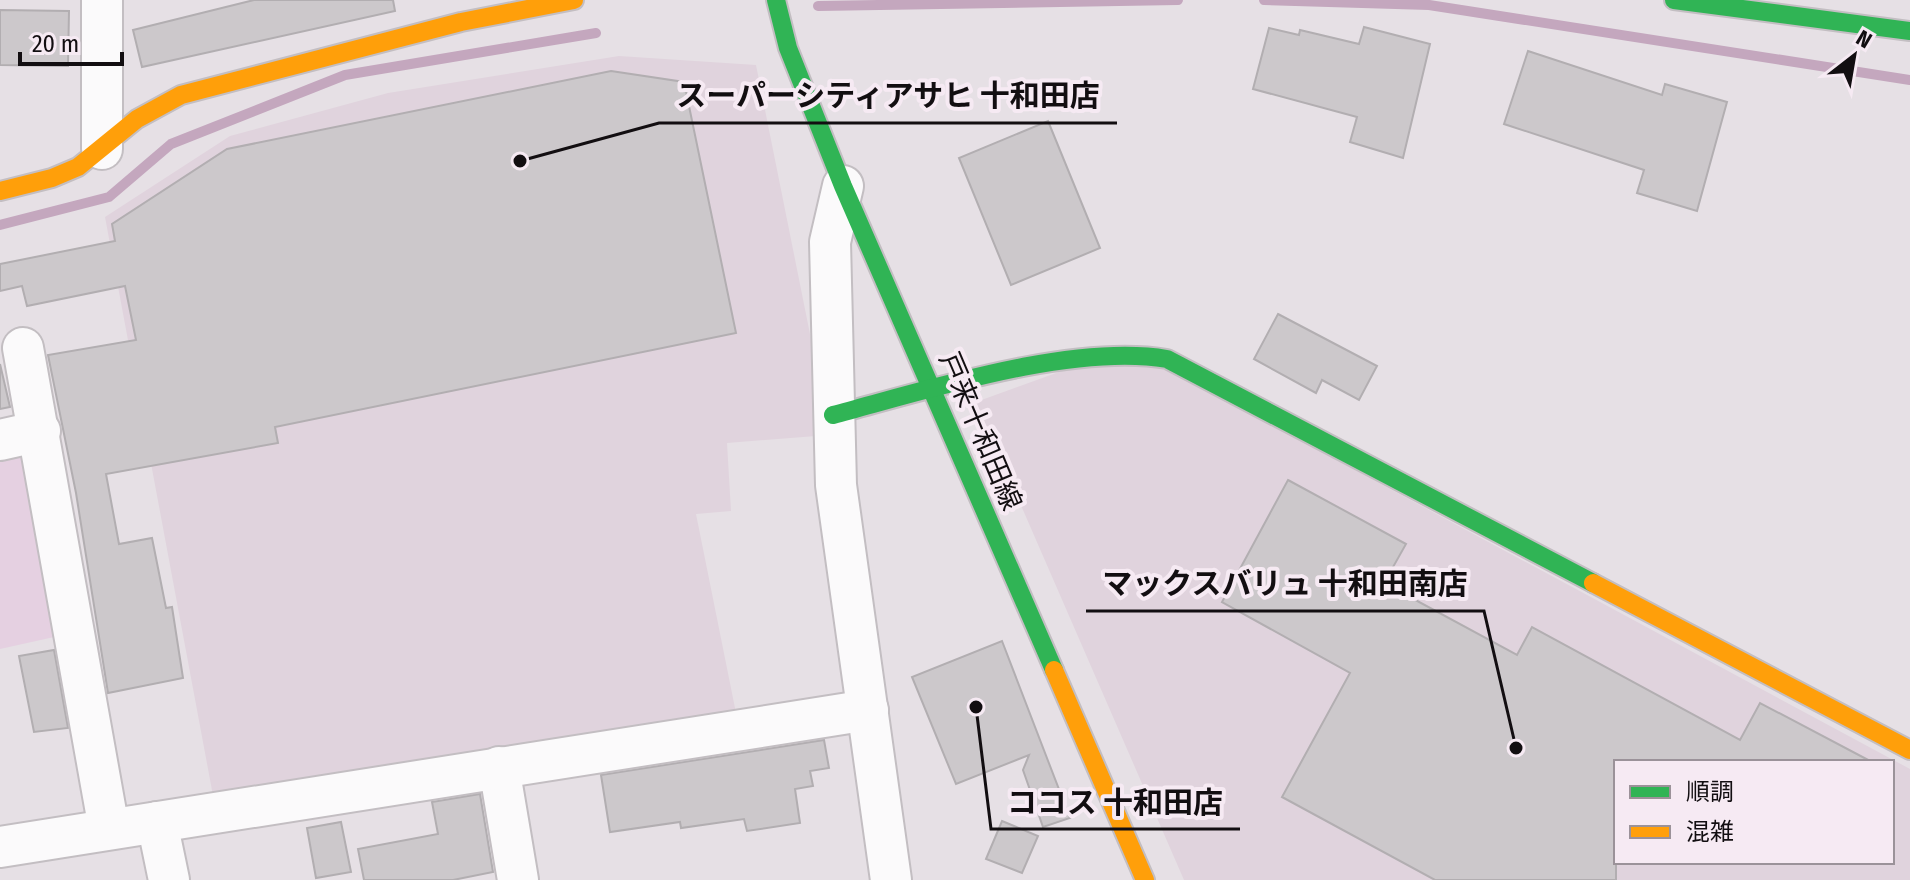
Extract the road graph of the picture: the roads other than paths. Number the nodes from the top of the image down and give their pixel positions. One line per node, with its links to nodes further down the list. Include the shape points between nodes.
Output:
1 (102, 0): 6 (street)
2 (574, 0): 6 (street, via 461,22 181,95 137,119)
3 (776, 0): 7 (street, 戸来十和田線, via 788,48)
4 (1674, 0): 5 (street)
5 (1910, 31)
6 (102, 149): 8 (street, via 52,178)
7 (843, 186): 10 (street, 戸来十和田線); 11 (street, via 830,242)
8 (0, 191)
9 (23, 348): 12 (street)
10 (933, 388): 11 (street); 15 (street, via 1104,353 1137,352 1167,359); 23 (street, 戸来十和田線)
11 (833, 415): 14 (street, via 836,485)
12 (40, 431): 13 (street); 18 (street)
13 (0, 440)
14 (868, 710): 16 (street); 22 (street)
15 (1910, 750)
16 (499, 767): 17 (street); 21 (street)
17 (157, 822): 18 (street); 20 (street)
18 (109, 829): 19 (street)
19 (4, 858)
20 (169, 880)
21 (518, 880)
22 (891, 880)
23 (1145, 880)

